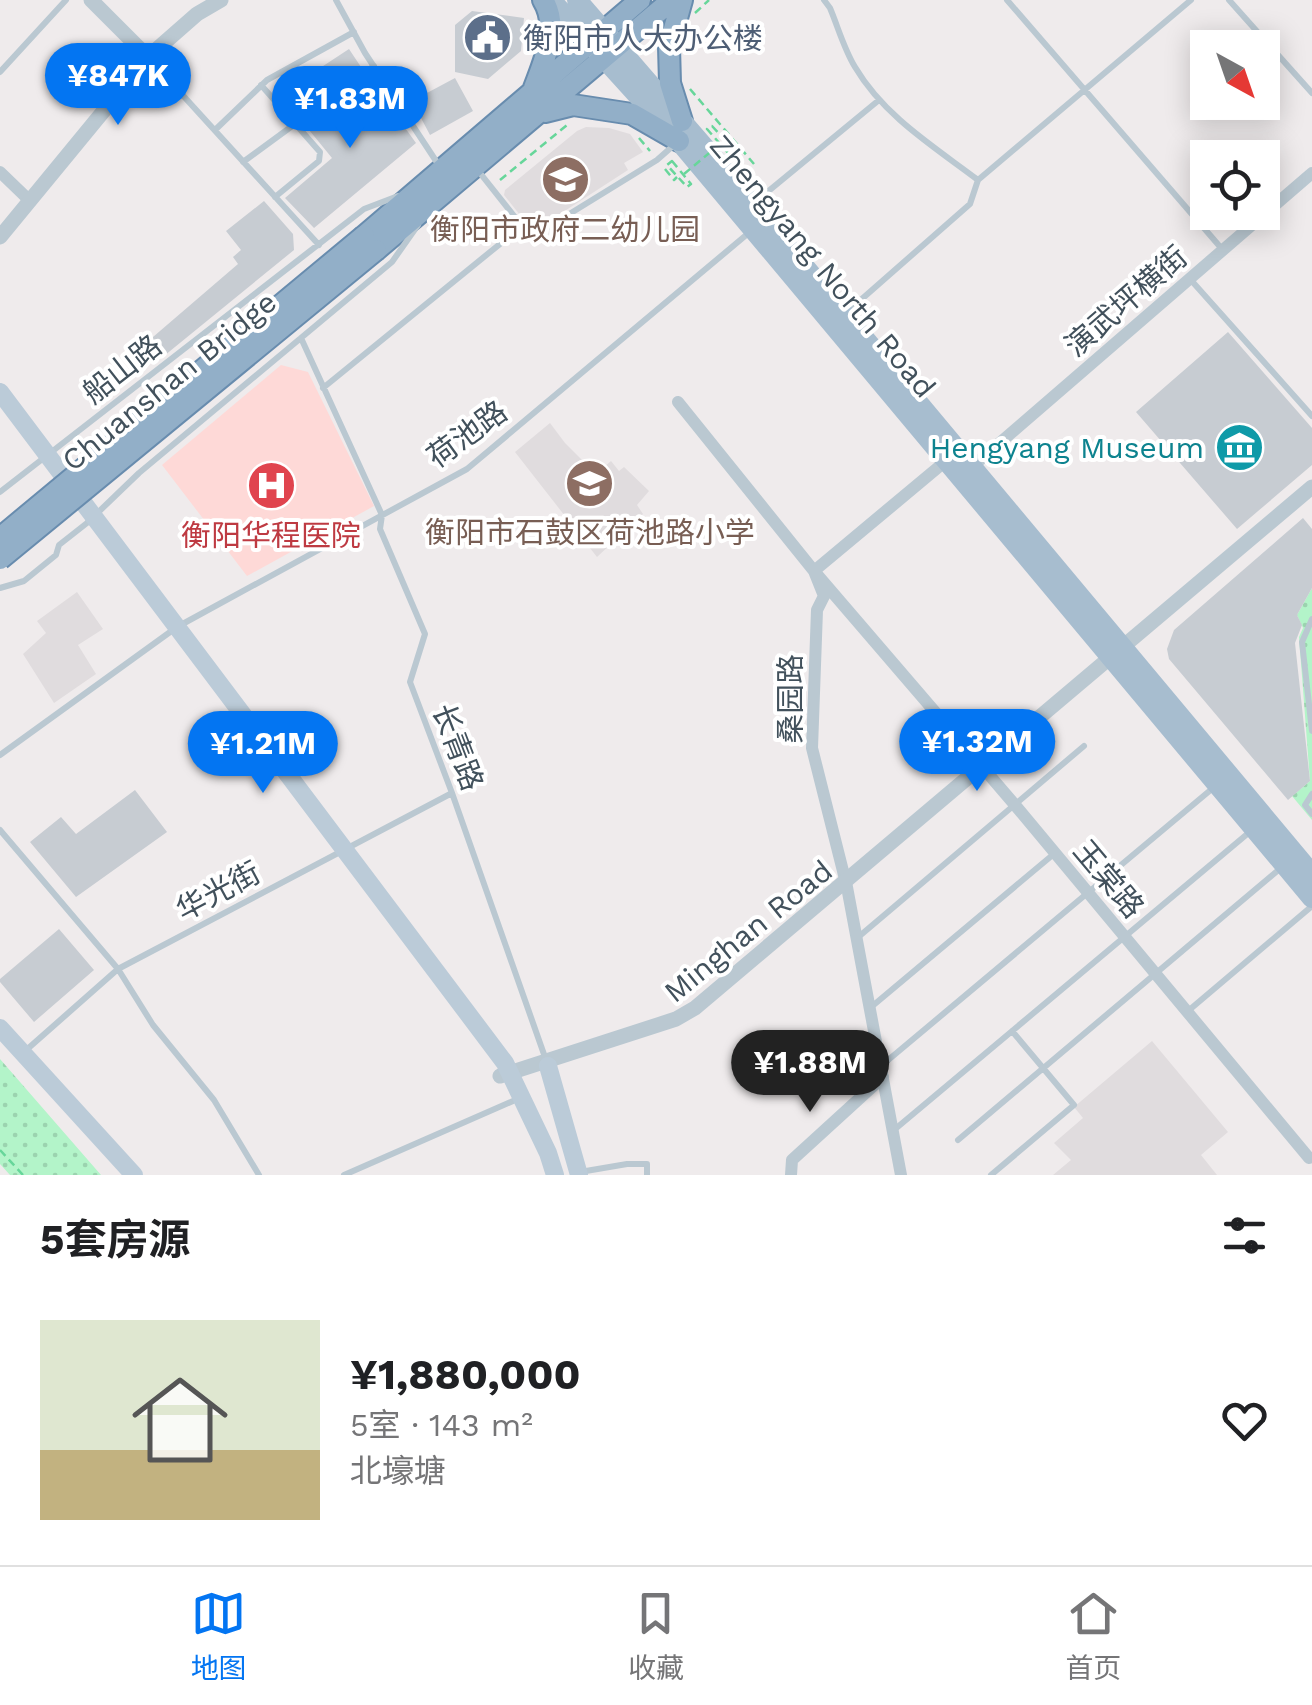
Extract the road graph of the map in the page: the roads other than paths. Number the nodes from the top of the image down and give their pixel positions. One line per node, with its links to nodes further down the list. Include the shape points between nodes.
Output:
1 (66, 0): 20 (lane)
2 (91, 0): 18 (street)
3 (204, 0): 18 (street)
4 (221, 0): 18 (street)
5 (336, 0): 16 (lane)
6 (542, 0): 25 (highway, via 549,47)
7 (550, 0): 17 (main road, Zhengyang North Road)
8 (577, 0): 17 (main road, Zhengyang North Road)
9 (640, 0): 17 (highway)
10 (672, 0): 17 (highway)
11 (824, 0): 24 (lane, via 854,66)
12 (1007, 0): 22 (lane)
13 (1191, 0): 22 (lane)
14 (1230, 0): 23 (lane)
15 (688, 8): 28 (highway, via 669,46)
16 (354, 32): 19 (lane); 21 (lane)
17 (604, 44): 25 (highway); 28 (main road, Zhengyang North Road)
18 (146, 54): 27 (lane); 36 (street)
19 (374, 66): 26 (lane); 31 (lane)
20 (0, 72)
21 (261, 86): 26 (lane); 27 (lane)
22 (1084, 90): 34 (lane); 45 (lane)
23 (1312, 93)
24 (879, 100): 34 (lane); 38 (lane)
25 (535, 103): 28 (highway, via 632,114); 30 (highway); 31 (highway)
26 (294, 125): 29 (lane); 37 (lane, via 320,152 319,161)
27 (215, 130): 29 (lane)
28 (681, 131): 38 (main road, Zhengyang North Road); 40 (lane, via 656,160 545,229); 41 (main road, Zhengyang North Road)
29 (243, 162): 37 (lane)
30 (475, 167): 35 (highway); 40 (lane)
31 (442, 170): 35 (highway)
32 (0, 172): 36 (street)
33 (1312, 173): 45 (street, 演武坪横街)
34 (978, 180): 47 (lane, via 970,204)
35 (429, 194): 43 (highway); 44 (lane, 船山路, via 364,208); 48 (lane, via 392,262)
36 (26, 197): 39 (street); 42 (street)
37 (275, 197): 44 (lane)
38 (753, 204): 47 (main road, Zhengyang North Road)
39 (0, 223)
40 (522, 226): 49 (lane)
41 (752, 230): 55 (main road, Zhengyang North Road); 60 (lane, 荷池路, via 467,469)
42 (0, 237)
43 (370, 243): 62 (highway, Chuanshan Bridge, bridge); 63 (highway, Chuanshan Bridge, bridge)
44 (318, 245): 54 (lane, 船山路)
45 (1223, 250): 46 (street, 演武坪横街)
46 (1190, 279): 53 (lane); 56 (street, 演武坪横街)
47 (845, 314): 56 (main road, Zhengyang North Road)
48 (300, 338): 49 (lane, 长青路); 61 (lane)
49 (323, 388): 60 (lane, 长青路)
50 (0, 392): 54 (main road)
51 (678, 402): 64 (street, 玉棠路)
52 (0, 407): 54 (main road)
53 (1312, 416)
54 (44, 458): 58 (lane, 船山路); 61 (main road)
55 (947, 460): 64 (street); 68 (main road, Zhengyang North Road)
56 (973, 466): 68 (main road, Zhengyang North Road)
57 (1312, 487): 68 (street, Minghan Road)
58 (0, 492)
59 (1312, 495): 68 (street, Minghan Road)
60 (382, 516): 67 (lane, 荷池路); 74 (lane, 长青路, via 380,529 425,634 410,682)
61 (90, 519): 65 (lane, via 24,581); 67 (main road)
62 (0, 538)
63 (0, 559)
64 (814, 570): 72 (street, 玉棠路); 84 (street, 桑园路, via 824,596 816,610 812,748)
65 (0, 588)
66 (1312, 620): 69 (lane, via 1302,642)
67 (173, 630): 71 (lane, 荷池路); 80 (main road)
68 (1119, 655): 72 (street, Minghan Road); 73 (main road, Zhengyang North Road); 83 (main road, Zhengyang North Road)
69 (1312, 731)
70 (1084, 746): 76 (lane)
71 (0, 755)
72 (983, 768): 76 (street, 玉棠路); 84 (street, Minghan Road)
73 (1218, 784): 78 (main road, Zhengyang North Road); 85 (lane)
74 (452, 793): 80 (lane, 华光街); 98 (lane, 长青路)
75 (1312, 794): 77 (lane, via 1305,805)
76 (1015, 805): 81 (street, 玉棠路); 89 (lane)
77 (1312, 814)
78 (1254, 828): 82 (main road, Zhengyang North Road); 88 (lane)
79 (0, 830): 90 (lane)
80 (340, 852): 90 (lane, 华光街); 101 (main road)
81 (1055, 853): 85 (street, 玉棠路); 92 (lane)
82 (1284, 865): 86 (main road, Zhengyang North Road); 91 (lane)
83 (1312, 874)
84 (846, 884): 89 (street, 桑园路); 98 (street, Minghan Road, via 679,1025)
85 (1088, 893): 88 (street, 玉棠路); 100 (lane)
86 (1312, 898)
87 (1312, 906): 93 (lane)
88 (1125, 936): 91 (street, 玉棠路); 95 (lane)
89 (856, 939): 92 (street, 桑园路)
90 (118, 968): 97 (lane, 华光街); 109 (lane, via 214,1100)
91 (1155, 973): 93 (street, 玉棠路); 99 (lane)
92 (870, 1009): 100 (street, 桑园路)
93 (1187, 1012): 105 (street, 玉棠路)
94 (0, 1028): 97 (main road)
95 (1012, 1030): 99 (lane); 103 (lane)
96 (0, 1039): 107 (main road)
97 (22, 1054): 108 (main road)
98 (547, 1063): 101 (street, Minghan Road); 106 (main road)
99 (1043, 1068): 104 (lane); 116 (lane, via 1074,1104)
100 (882, 1072): 103 (street, 桑园路); 114 (street, via 792,1160)
101 (508, 1075): 102 (main road); 112 (main road)
102 (513, 1102): 110 (lane); 111 (main road)
103 (893, 1130): 115 (street, 桑园路)
104 (958, 1140)
105 (1310, 1158)
106 (579, 1174): 113 (lane, via 647,1164)
107 (121, 1175)
108 (134, 1175)
109 (259, 1175)
110 (344, 1175)
111 (546, 1175)
112 (555, 1175)
113 (647, 1175)
114 (791, 1175)
115 (902, 1175)
116 (990, 1175)

